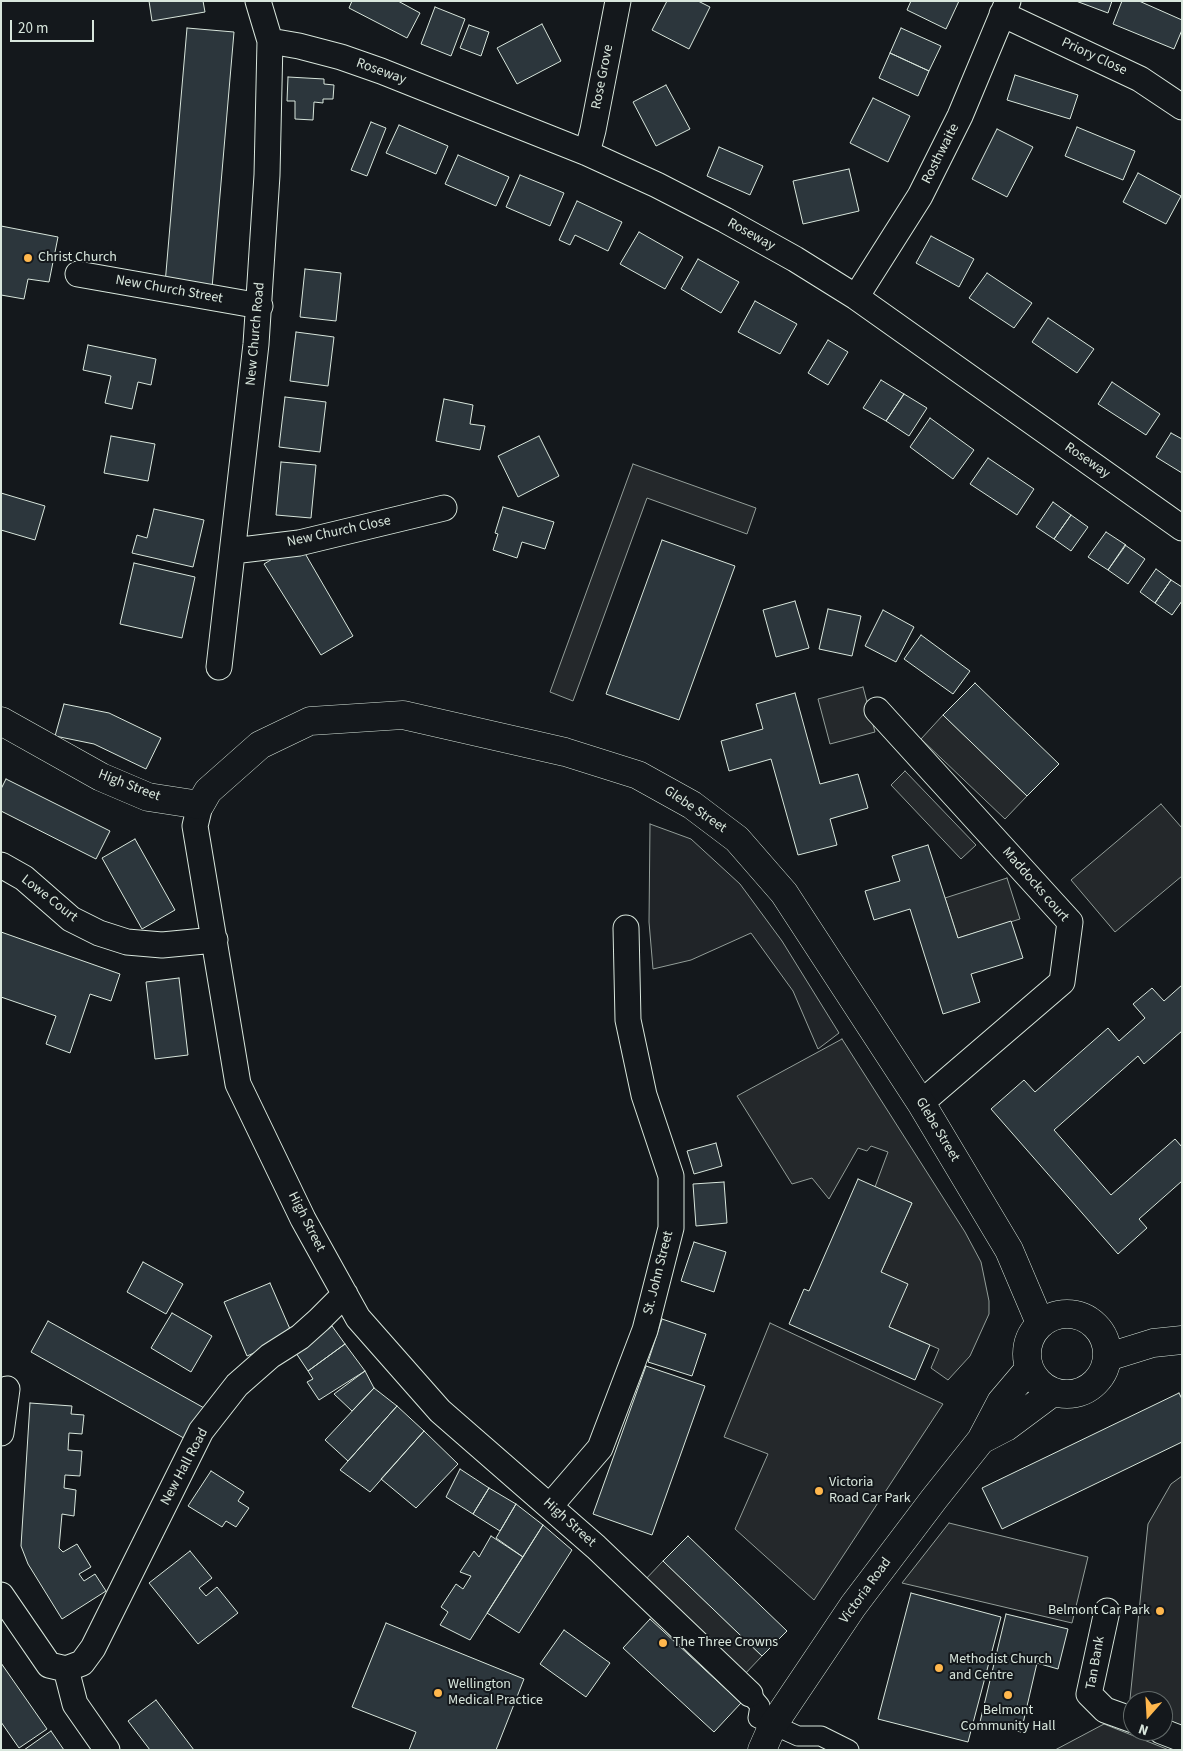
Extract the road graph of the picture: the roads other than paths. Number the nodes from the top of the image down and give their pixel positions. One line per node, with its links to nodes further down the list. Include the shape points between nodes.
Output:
1 (258, 1): 4 (street, New Church Road)
2 (618, 1): 6 (street, Rose Grove)
3 (1005, 8): 5 (street, Priory Close, via 1140,79); 8 (street, Rosthwaite, via 960,116 920,196)
4 (270, 41): 6 (street, Roseway, via 308,48 381,71); 9 (street, New Church Road)
5 (1182, 107)
6 (587, 153): 8 (street, Roseway, via 725,220)
7 (78, 274): 9 (street, New Church Street)
8 (856, 297): 11 (street, Roseway)
9 (260, 306): 12 (street, New Church Road)
10 (444, 508): 12 (street, New Church Close, via 299,543)
11 (1182, 528)
12 (233, 551): 13 (street, New Church Road)
13 (220, 666)
14 (877, 710): 20 (street, Maddocks court, via 1070,922 1062,982)
15 (1, 721): 16 (street, High Street, via 101,778 148,797)
16 (200, 805): 19 (street, High Street, via 195,826); 20 (street, Glebe Street, via 208,790 260,745 310,722 402,715 565,752 638,774 692,804 737,839 784,894)
17 (1, 865): 19 (street, Lowe Court, via 24,878 71,919 99,933 128,942 162,945)
18 (626, 928): 30 (street, St. John Street, via 628,1020 644,1095 671,1176 671,1228 645,1330 600,1448)
19 (215, 940): 21 (street, High Street, via 238,1084 303,1219)
20 (921, 1103): 22 (street, Glebe Street)
21 (345, 1294): 30 (street, High Street, via 358,1318 440,1411); 33 (street, New Hall Road, via 300,1337 270,1356 237,1385 201,1431 93,1648 82,1663)
22 (1051, 1318): 24 (street, via 1075,1314 1087,1318 1096,1326); 25 (street, via 1032,1333 1027,1344)
23 (1182, 1340): 24 (street)
24 (1106, 1346): 27 (street, via 1104,1372 1097,1382 1077,1394)
25 (1029, 1369): 27 (street, via 1043,1387); 29 (street, Victoria Road, via 1001,1402)
26 (7, 1389): 28 (street)
27 (1053, 1392): 29 (street, Victoria Road, via 1006,1427)
28 (1, 1433)
29 (981, 1440): 36 (street, Victoria Road, via 853,1606)
30 (550, 1506): 34 (street, High Street)
31 (1, 1595): 33 (street, via 49,1665)
32 (1106, 1611): 35 (street, Tan Bank, via 1089,1694 1105,1710)
33 (66, 1669): 37 (street, via 75,1704)
34 (750, 1694): 36 (street, via 760,1706 758,1718)
35 (1123, 1716)
36 (773, 1725): 38 (street, Victoria Road); 39 (street, via 798,1736 821,1736)
37 (107, 1750)
38 (762, 1750)
39 (849, 1750)

